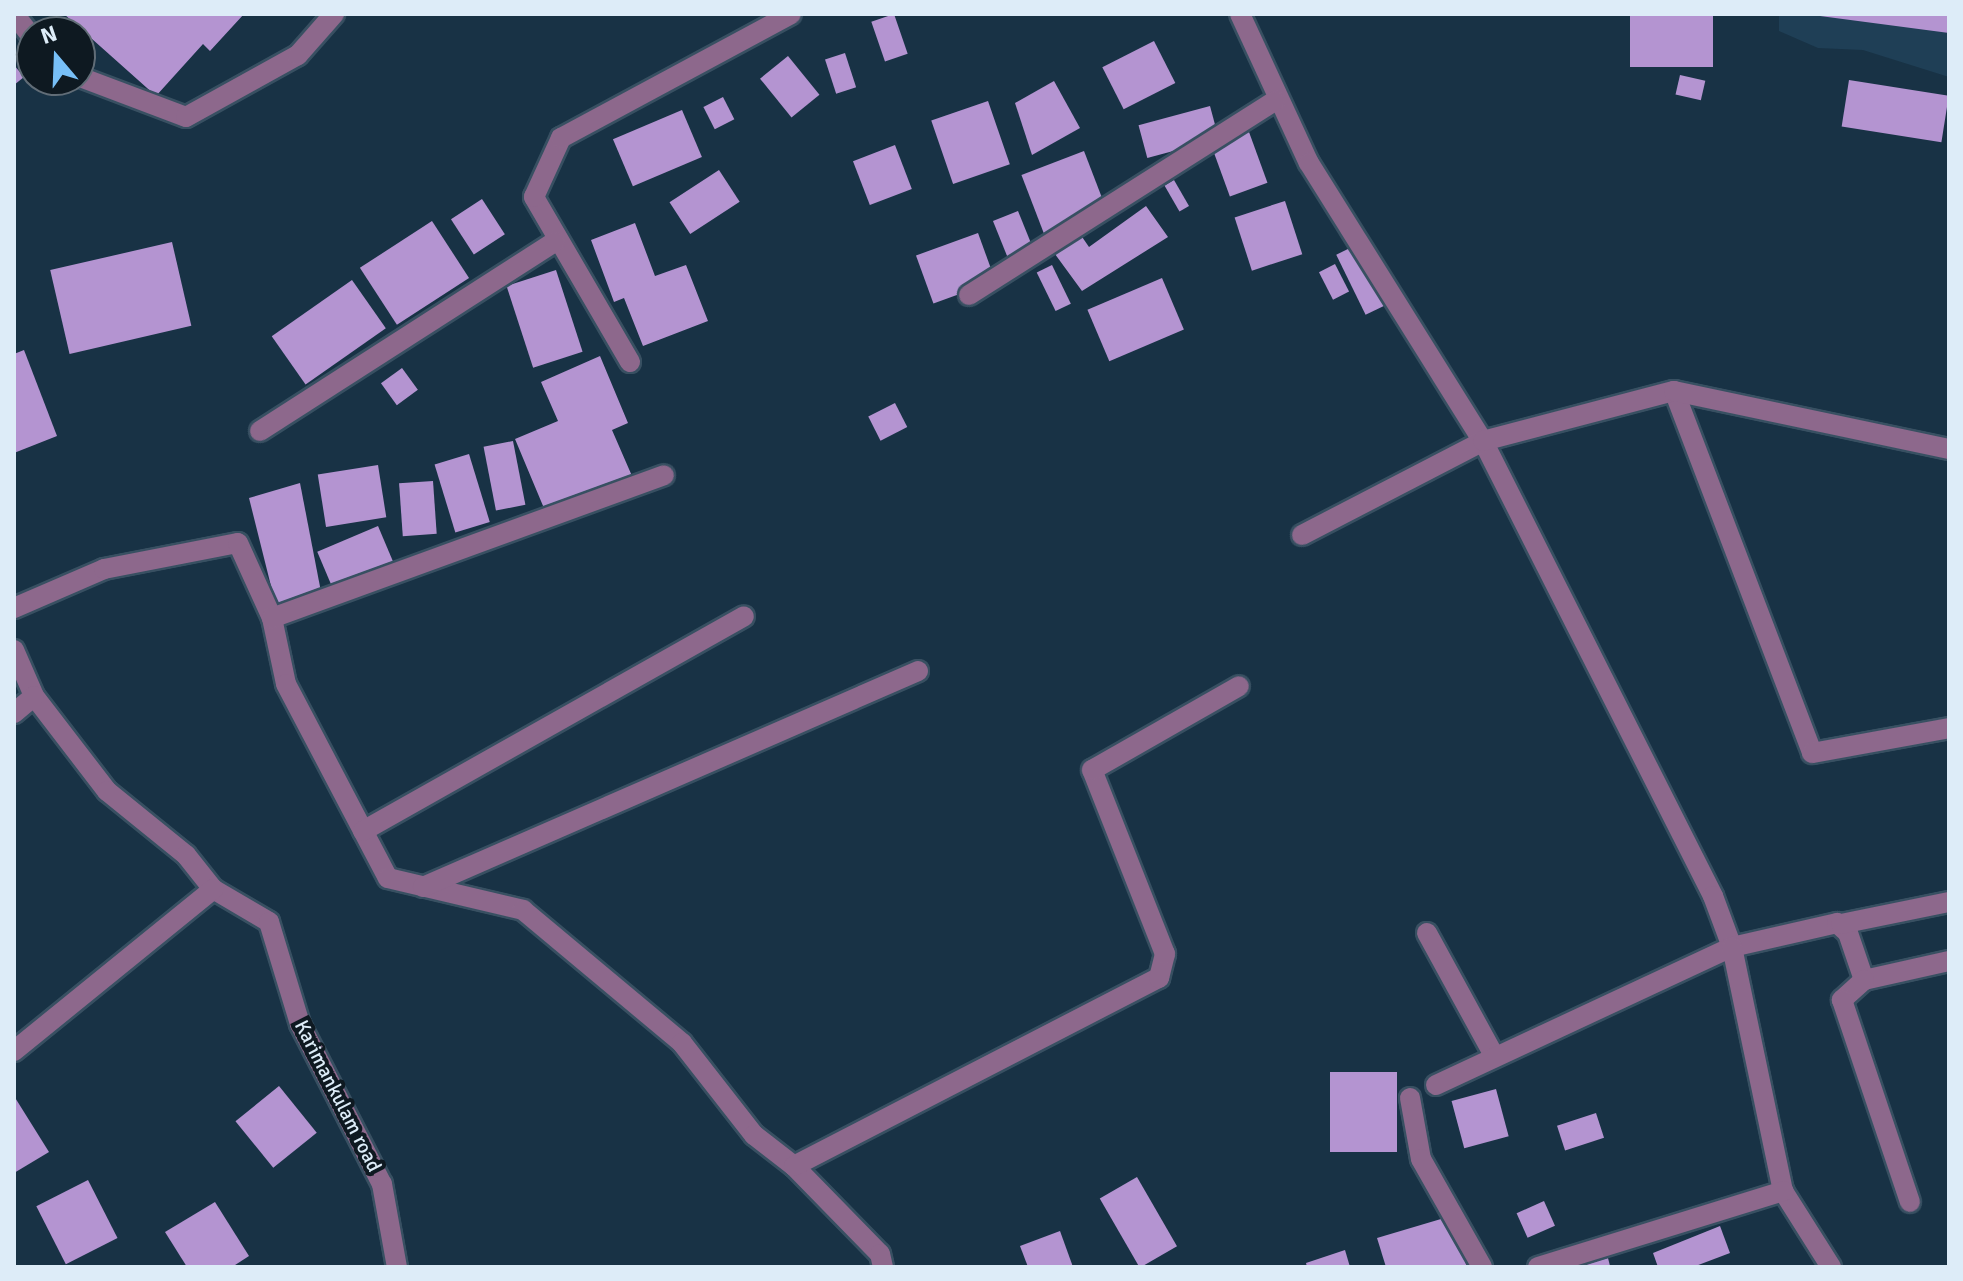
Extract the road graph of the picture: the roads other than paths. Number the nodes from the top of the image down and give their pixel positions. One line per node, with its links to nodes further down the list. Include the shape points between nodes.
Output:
1 (334, 14): 4 (street, via 298,55 186,117)
2 (791, 14): 6 (street, via 561,138 534,197)
3 (1240, 14): 5 (street)
4 (96, 83)
5 (1275, 101): 7 (street); 11 (street)
6 (554, 242): 8 (street); 10 (street)
7 (969, 295)
8 (630, 362)
9 (1674, 391): 11 (street); 12 (street); 23 (street, via 1812,753)
10 (260, 431)
11 (1483, 441): 14 (street); 30 (street, via 1713,896)
12 (1949, 449)
13 (664, 475): 17 (street)
14 (1302, 535)
15 (14, 608): 17 (street, via 104,569 238,543)
16 (744, 616): 24 (street)
17 (272, 618): 24 (street, via 286,684)
18 (14, 650): 21 (street, Karimankulam road)
19 (918, 671): 25 (street)
20 (1239, 686): 37 (street, via 1092,770 1165,954 1159,978)
21 (34, 696): 22 (street); 26 (street, Karimankulam road, via 107,791 186,855)
22 (14, 713)
23 (1949, 728)
24 (363, 831): 25 (street, via 388,878)
25 (423, 887): 37 (street, via 523,910 682,1043 754,1135)
26 (213, 889): 33 (street); 40 (street, Karimankulam road, via 269,922 300,1024 382,1184)
27 (1949, 902): 28 (street)
28 (1841, 924): 30 (street); 32 (street)
29 (1427, 933): 34 (street)
30 (1732, 947): 34 (street); 38 (street)
31 (1949, 961): 32 (street)
32 (1864, 980): 39 (street, via 1842,1000)
33 (14, 1051)
34 (1495, 1057): 35 (street)
35 (1436, 1085)
36 (1410, 1098): 42 (street, via 1421,1159)
37 (794, 1166): 41 (street, via 880,1254)
38 (1783, 1191): 43 (street); 44 (street)
39 (1910, 1202)
40 (397, 1267)
41 (883, 1267)
42 (1482, 1267)
43 (1538, 1267)
44 (1831, 1267)

